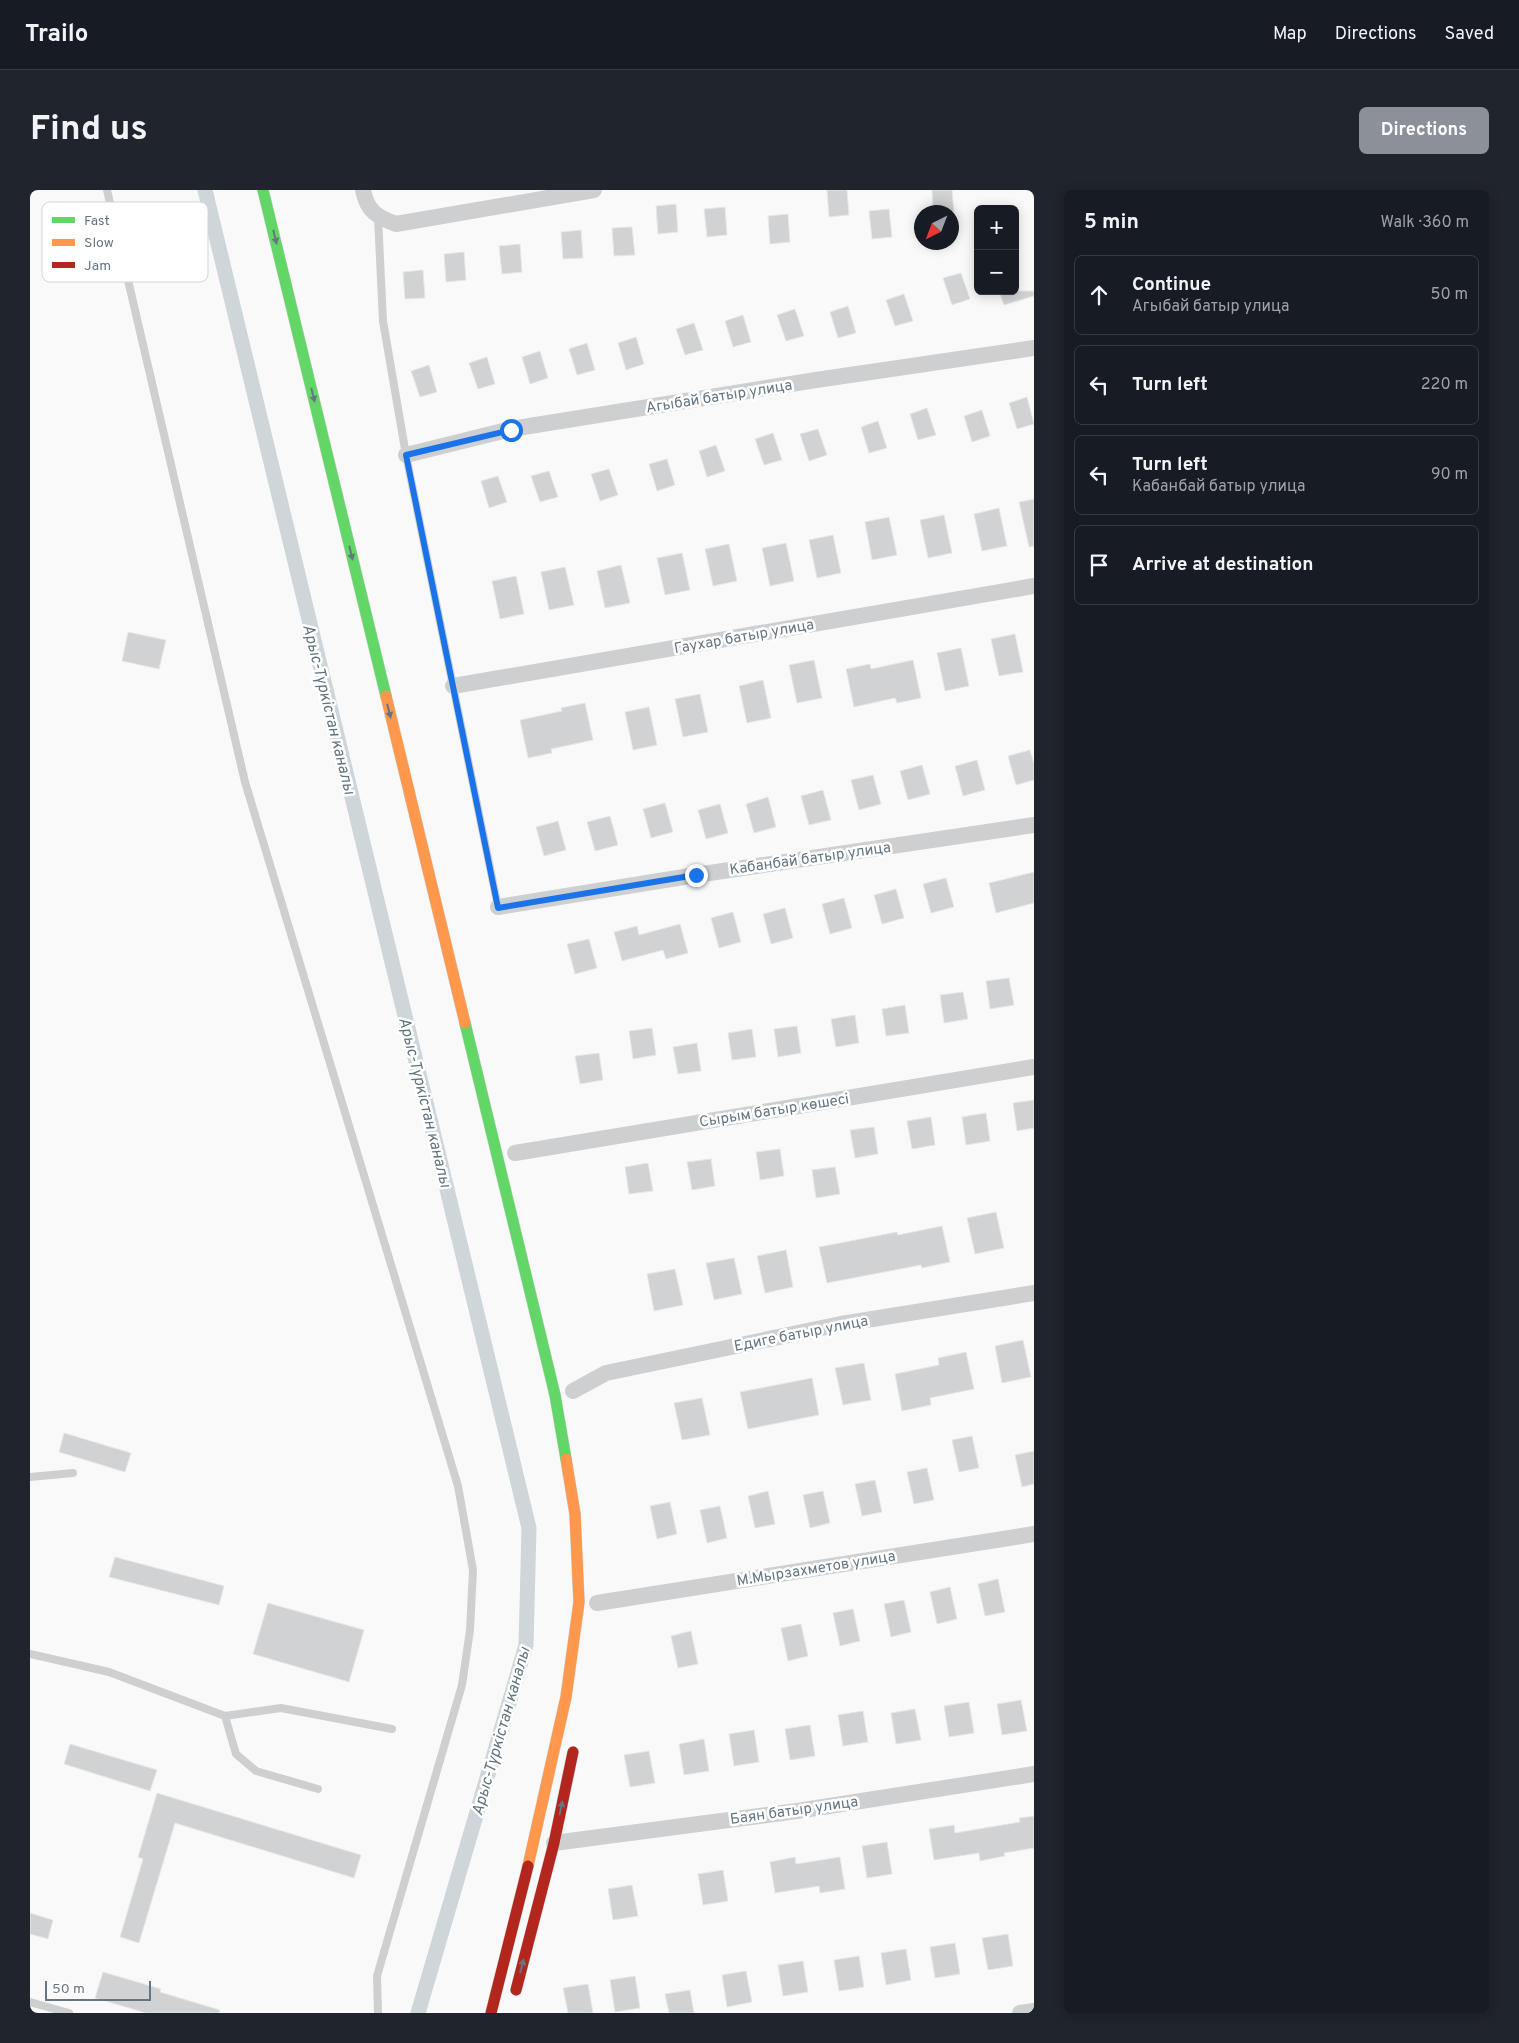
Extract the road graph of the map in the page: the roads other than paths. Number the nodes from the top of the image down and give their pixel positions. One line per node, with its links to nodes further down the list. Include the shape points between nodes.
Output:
1 (263, 190): 32 (highway, one-way to 32, via 555,1395 576,1514 579,1602 566,1697)
2 (363, 190): 4 (street, via 370,210)
3 (594, 190): 4 (street, via 396,224)
4 (378, 217): 7 (lane, via 383,321)
5 (128, 282): 31 (lane, via 245,782 458,1486 473,1570 470,1630 462,1685 377,1976)
6 (1034, 348): 7 (street, Агыбай батыр улица, via 511,430)
7 (406, 455): 9 (lane)
8 (1034, 586): 9 (street, Гаухар батыр улица)
9 (453, 686): 11 (lane)
10 (1034, 825): 11 (street, Кабанбай батыр улица)
11 (498, 908)
12 (1034, 1067): 13 (street, Сырым батыр көшесі)
13 (515, 1153)
14 (1034, 1293): 15 (street, Едиге батыр улица, via 841,1324 606,1373)
15 (573, 1391)
16 (72, 1474): 17 (lane)
17 (30, 1477)
18 (1034, 1534): 19 (street, М.Мырзахметов улица)
19 (597, 1603)
20 (30, 1654): 21 (lane, via 109,1672)
21 (225, 1716): 22 (lane, via 281,1708); 25 (lane, via 236,1754 256,1771)
22 (392, 1729)
23 (576, 1739): 26 (highway, one-way to 23)
24 (1034, 1774): 26 (street, Баян батыр улица, via 796,1811)
25 (318, 1789)
26 (554, 1843): 28 (highway, one-way to 26)
27 (30, 2002): 30 (lane)
28 (512, 2004)
29 (1034, 2011): 33 (street)
30 (69, 2013)
31 (378, 2013)
32 (491, 2013)
33 (1020, 2013)

